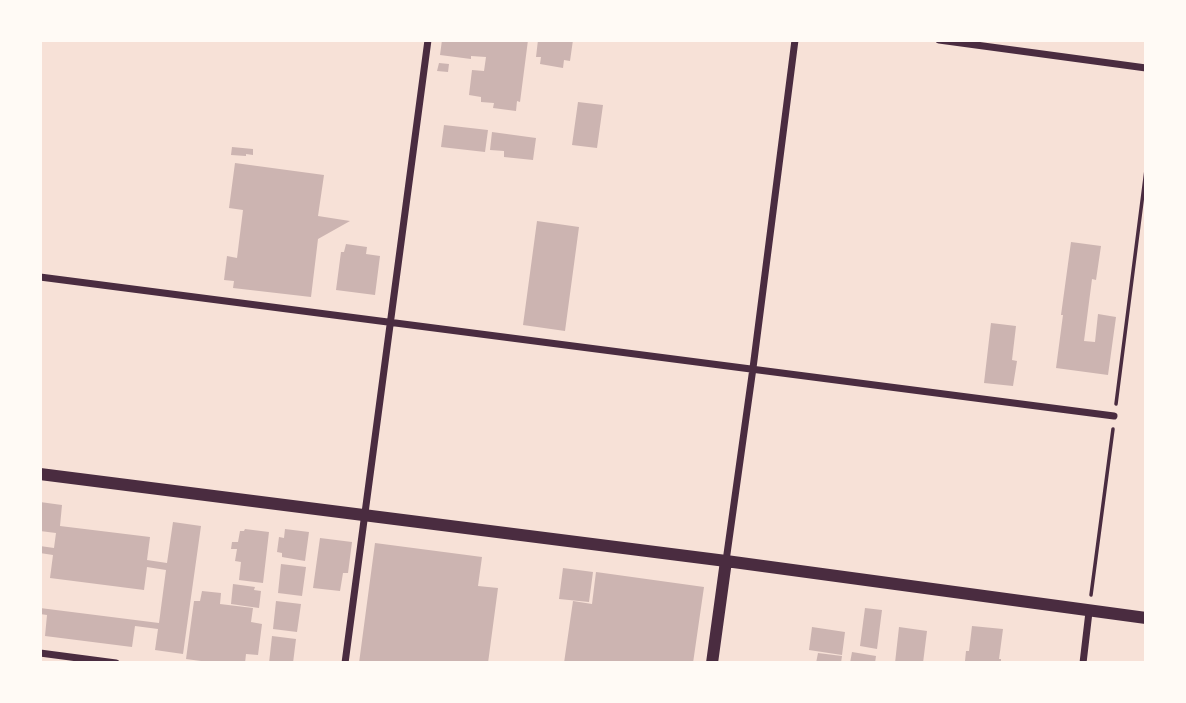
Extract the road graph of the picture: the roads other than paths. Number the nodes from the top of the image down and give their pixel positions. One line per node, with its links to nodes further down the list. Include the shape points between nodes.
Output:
1 (428, 40): 6 (street)
2 (795, 40): 7 (street)
3 (939, 40): 4 (street)
4 (1146, 68)
5 (40, 277): 6 (street)
6 (390, 323): 7 (street); 10 (street)
7 (753, 368): 8 (street); 11 (street)
8 (1114, 416)
9 (40, 474): 10 (street)
10 (364, 515): 11 (street); 16 (street)
11 (726, 561): 12 (street); 17 (street)
12 (1089, 612): 13 (street); 18 (street)
13 (1146, 618)
14 (40, 653): 15 (street)
15 (117, 663)
16 (345, 663)
17 (712, 663)
18 (1083, 663)

